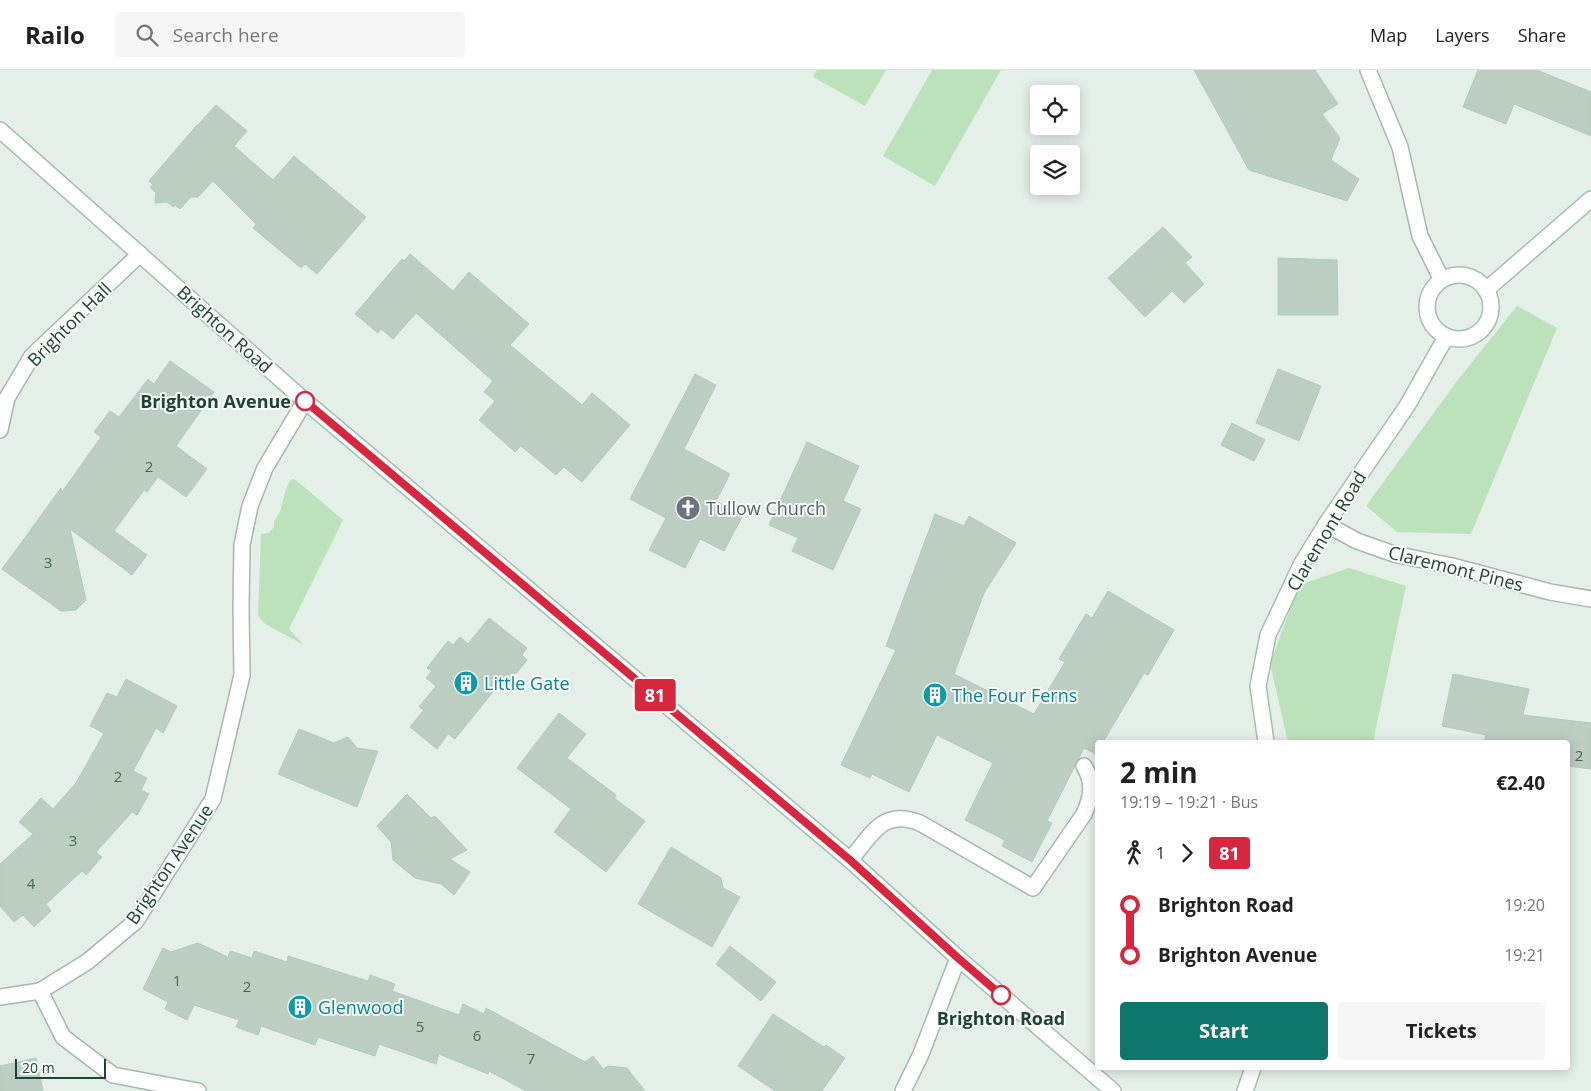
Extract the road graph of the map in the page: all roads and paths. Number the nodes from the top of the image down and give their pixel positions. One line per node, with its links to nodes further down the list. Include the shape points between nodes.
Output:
1 (1368, 70): 5 (street, via 1400,147 1420,236)
2 (0, 130): 4 (street, Brighton Road)
3 (1591, 199): 6 (street)
4 (140, 254): 8 (street, Brighton Road); 9 (street, Brighton Hall, via 32,356 7,398)
5 (1442, 280): 6 (street, via 1463,275 1479,282); 7 (street, via 1430,294 1427,304 1433,326)
6 (1486, 290): 7 (street, via 1491,302 1490,314 1483,328 1470,337)
7 (1446, 337): 10 (street, Claremont Road, via 1407,406)
8 (305, 401): 14 (street, Brighton Road); 16 (street, Brighton Avenue, via 265,468 250,506 242,544 242,675 213,798 136,921 87,962)
9 (0, 430)
10 (1326, 524): 11 (street, Claremont Pines, via 1357,541 1394,554); 12 (street, Claremont Road, via 1301,566 1268,635 1258,686)
11 (1591, 599)
12 (1266, 740)
13 (1084, 766): 14 (street, via 1092,788 1090,801 1034,888 909,818 887,820)
14 (850, 860): 15 (street, Brighton Road)
15 (958, 958): 20 (street); 21 (street, Brighton Road)
16 (40, 991): 17 (street, Brighton Avenue); 19 (street, via 64,1037 114,1075)
17 (0, 997)
18 (1252, 1070): 22 (street)
19 (198, 1091)
20 (903, 1091)
21 (1113, 1091)
22 (1245, 1091)

